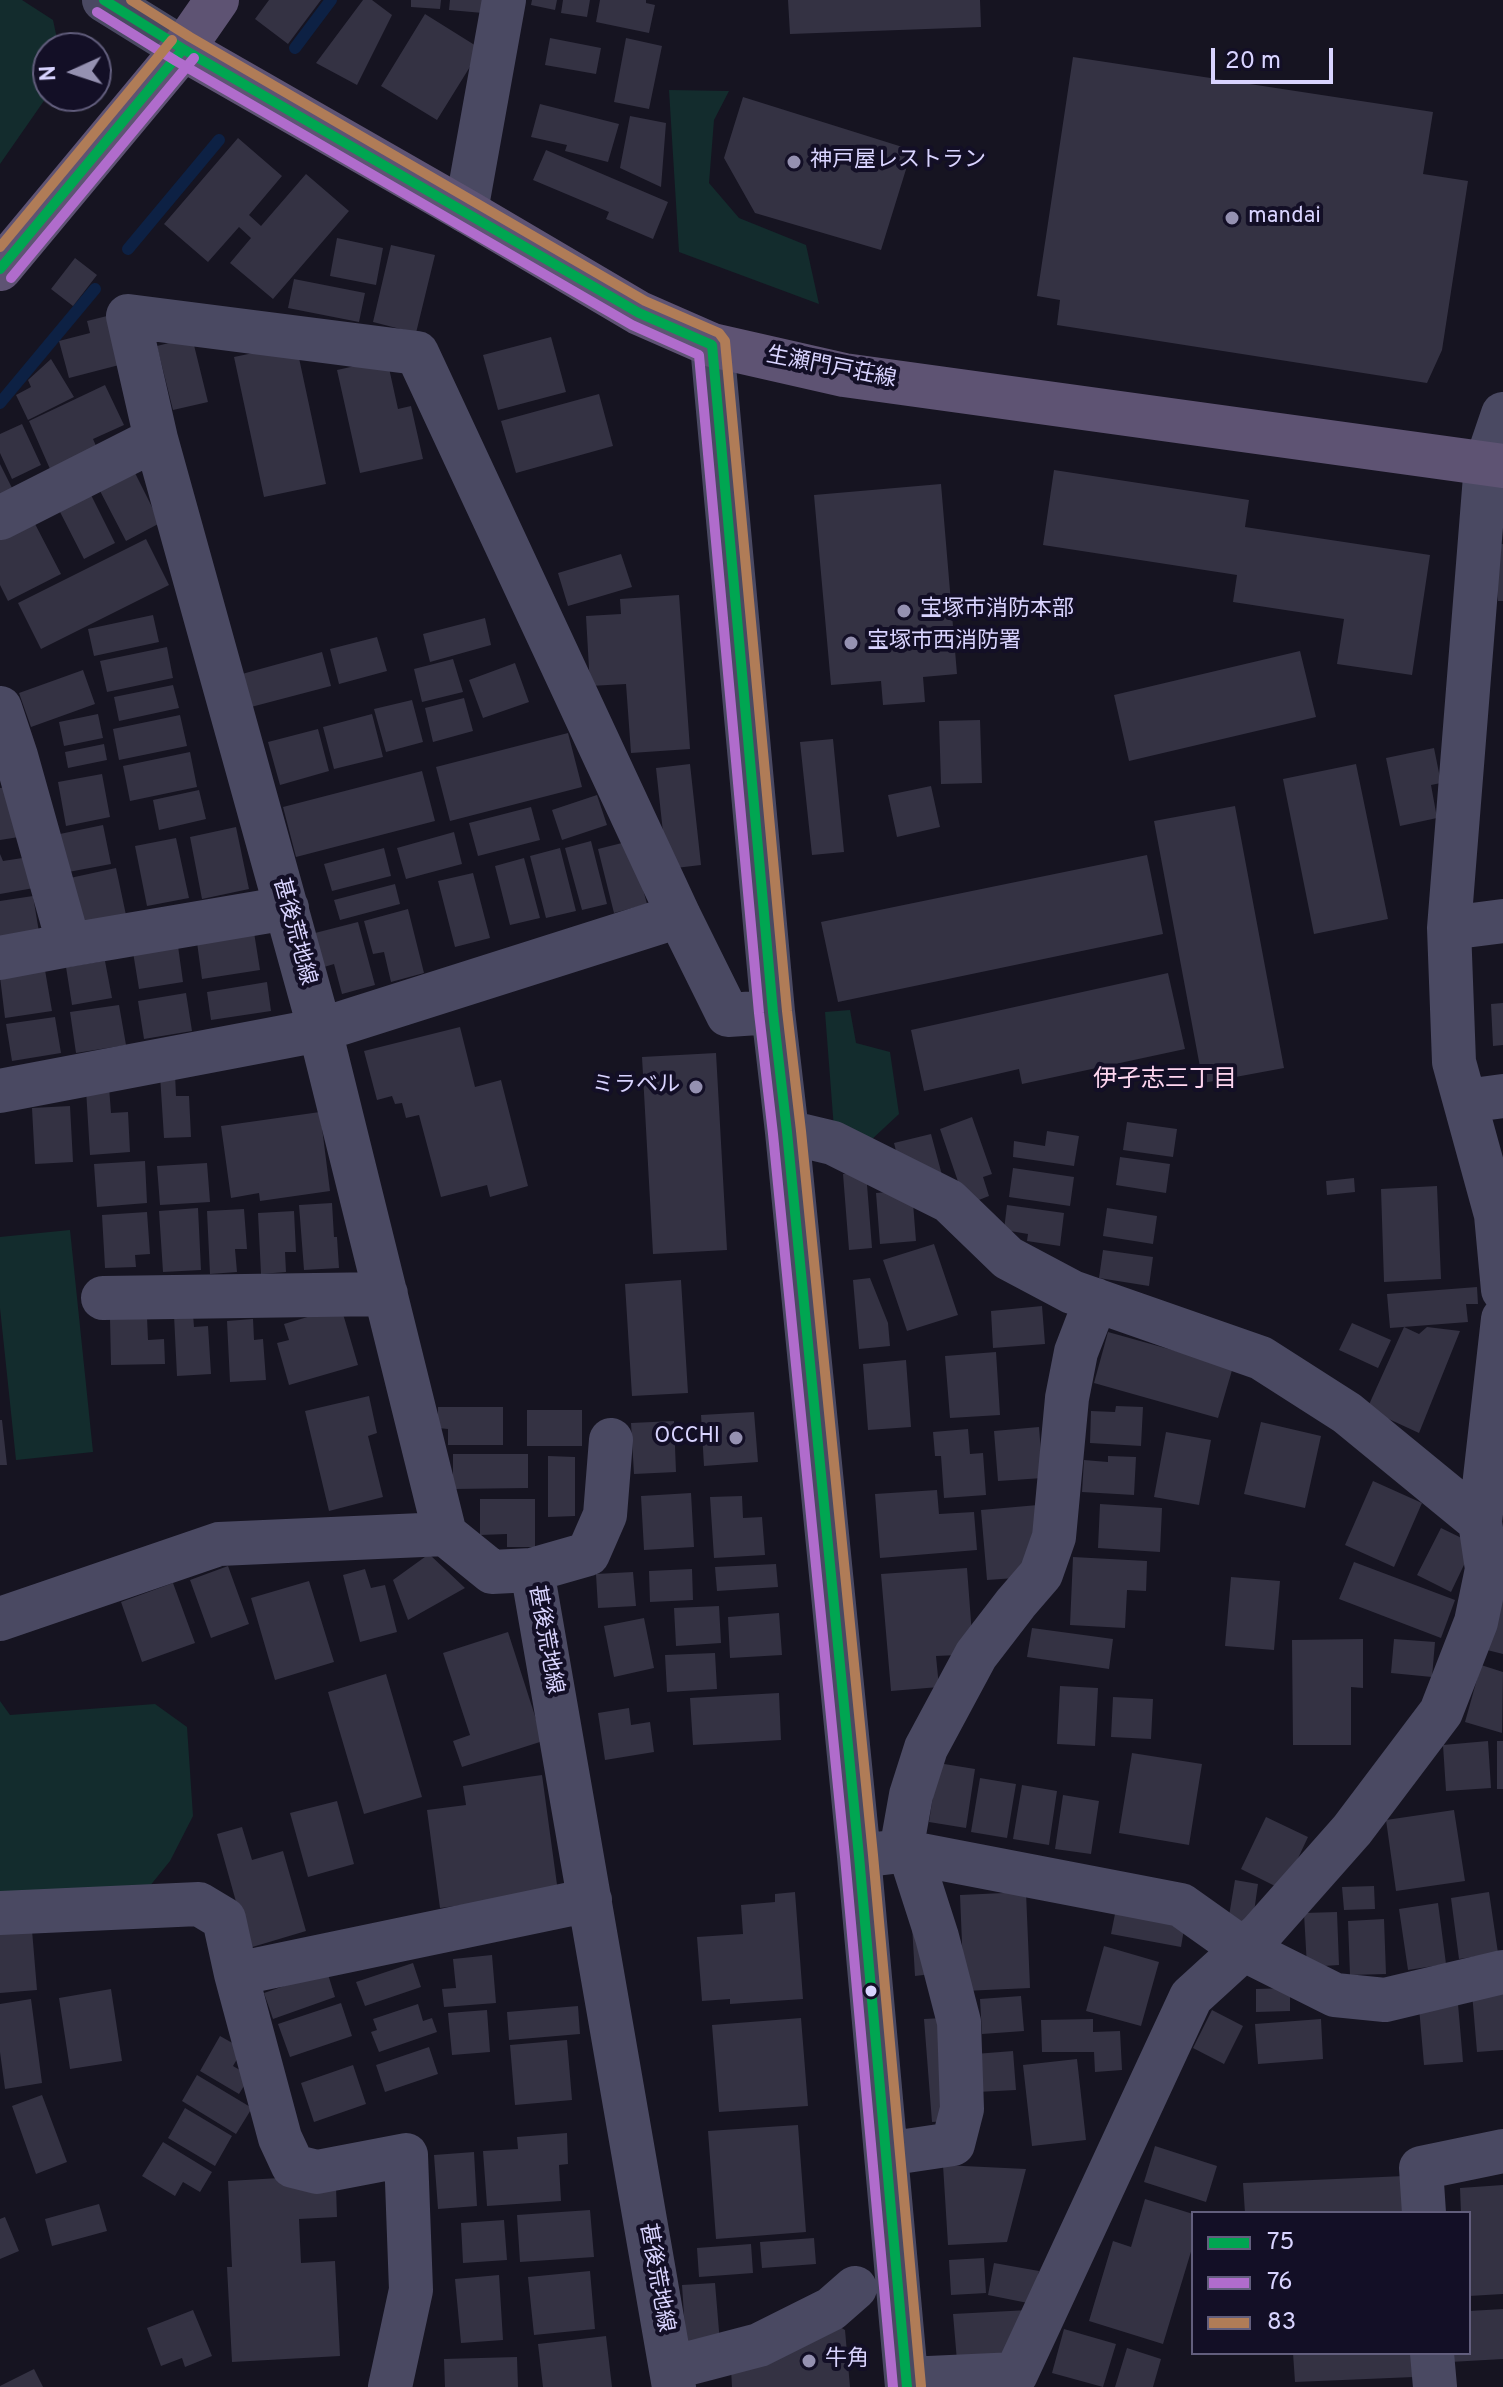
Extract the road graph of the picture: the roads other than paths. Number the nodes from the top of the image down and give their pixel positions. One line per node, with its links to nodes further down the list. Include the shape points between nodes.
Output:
1 (104, 0): 4 (street)
2 (217, 0): 4 (main road)
3 (504, 0): 5 (street)
4 (183, 49): 5 (main road, 生瀬門戸荘線); 6 (main road)
5 (466, 211): 7 (main road, 生瀬門戸荘線, via 639,313)
6 (0, 269)
7 (712, 345): 10 (main road, 生瀬門戸荘線, via 844,375); 20 (street)
8 (1503, 414): 10 (street)
9 (156, 439): 11 (street); 14 (street, 甚後荒地線); 15 (street, 甚後荒地線, via 128,316 417,353)
10 (1494, 465): 17 (street)
11 (0, 518)
12 (0, 708): 13 (street)
13 (8, 760): 18 (street)
14 (287, 908): 18 (street); 21 (street, 甚後荒地線)
15 (679, 916): 20 (street, via 728,1015); 21 (street)
16 (1503, 921): 17 (street)
17 (1449, 928): 23 (street, via 1454,1062)
18 (69, 945): 19 (street)
19 (0, 958)
20 (773, 1012): 24 (street)
21 (320, 1030): 22 (street); 27 (street, 甚後荒地線)
22 (0, 1091)
23 (1484, 1098): 25 (street)
24 (787, 1132): 29 (street, via 833,1143 949,1201 1008,1258); 38 (street)
25 (1499, 1215): 26 (street)
26 (1503, 1290)
27 (386, 1294): 28 (street); 33 (street, 甚後荒地線)
28 (103, 1298)
29 (1096, 1300): 32 (street, via 1261,1358 1347,1413); 37 (street, via 1076,1352 1067,1398 1050,1549 1041,1574 976,1655 926,1748 911,1795)
30 (1503, 1319): 32 (street)
31 (611, 1440): 34 (street, via 605,1515 588,1554)
32 (1480, 1522): 35 (street)
33 (445, 1534): 34 (street, 甚後荒地線, via 492,1572); 36 (street, via 219,1544)
34 (532, 1570): 39 (street, 甚後荒地線)
35 (1495, 1573): 41 (street, via 1441,1712 1352,1830)
36 (0, 1619)
37 (906, 1852): 38 (street); 41 (street, via 1181,1905); 45 (street, via 937,1937 959,2022 962,2109 953,2144)
38 (859, 1856): 45 (street)
39 (590, 1900): 43 (street); 49 (street, 甚後荒地線)
40 (0, 1913): 43 (street, via 199,1904 224,1919)
41 (1243, 1949): 42 (street, via 1335,1995 1385,2000); 50 (street, via 1191,1997 1016,2374)
42 (1503, 1972)
43 (236, 1974): 51 (street, via 280,2138 293,2166 317,2172 406,2155 411,2290)
44 (1503, 2151): 46 (street, via 1421,2168)
45 (886, 2154): 50 (street)
46 (1424, 2211)
47 (855, 2288): 49 (street, via 831,2309 759,2345)
48 (1432, 2355): 52 (street)
49 (673, 2378)
50 (907, 2383)
51 (390, 2387)
52 (1435, 2387)

